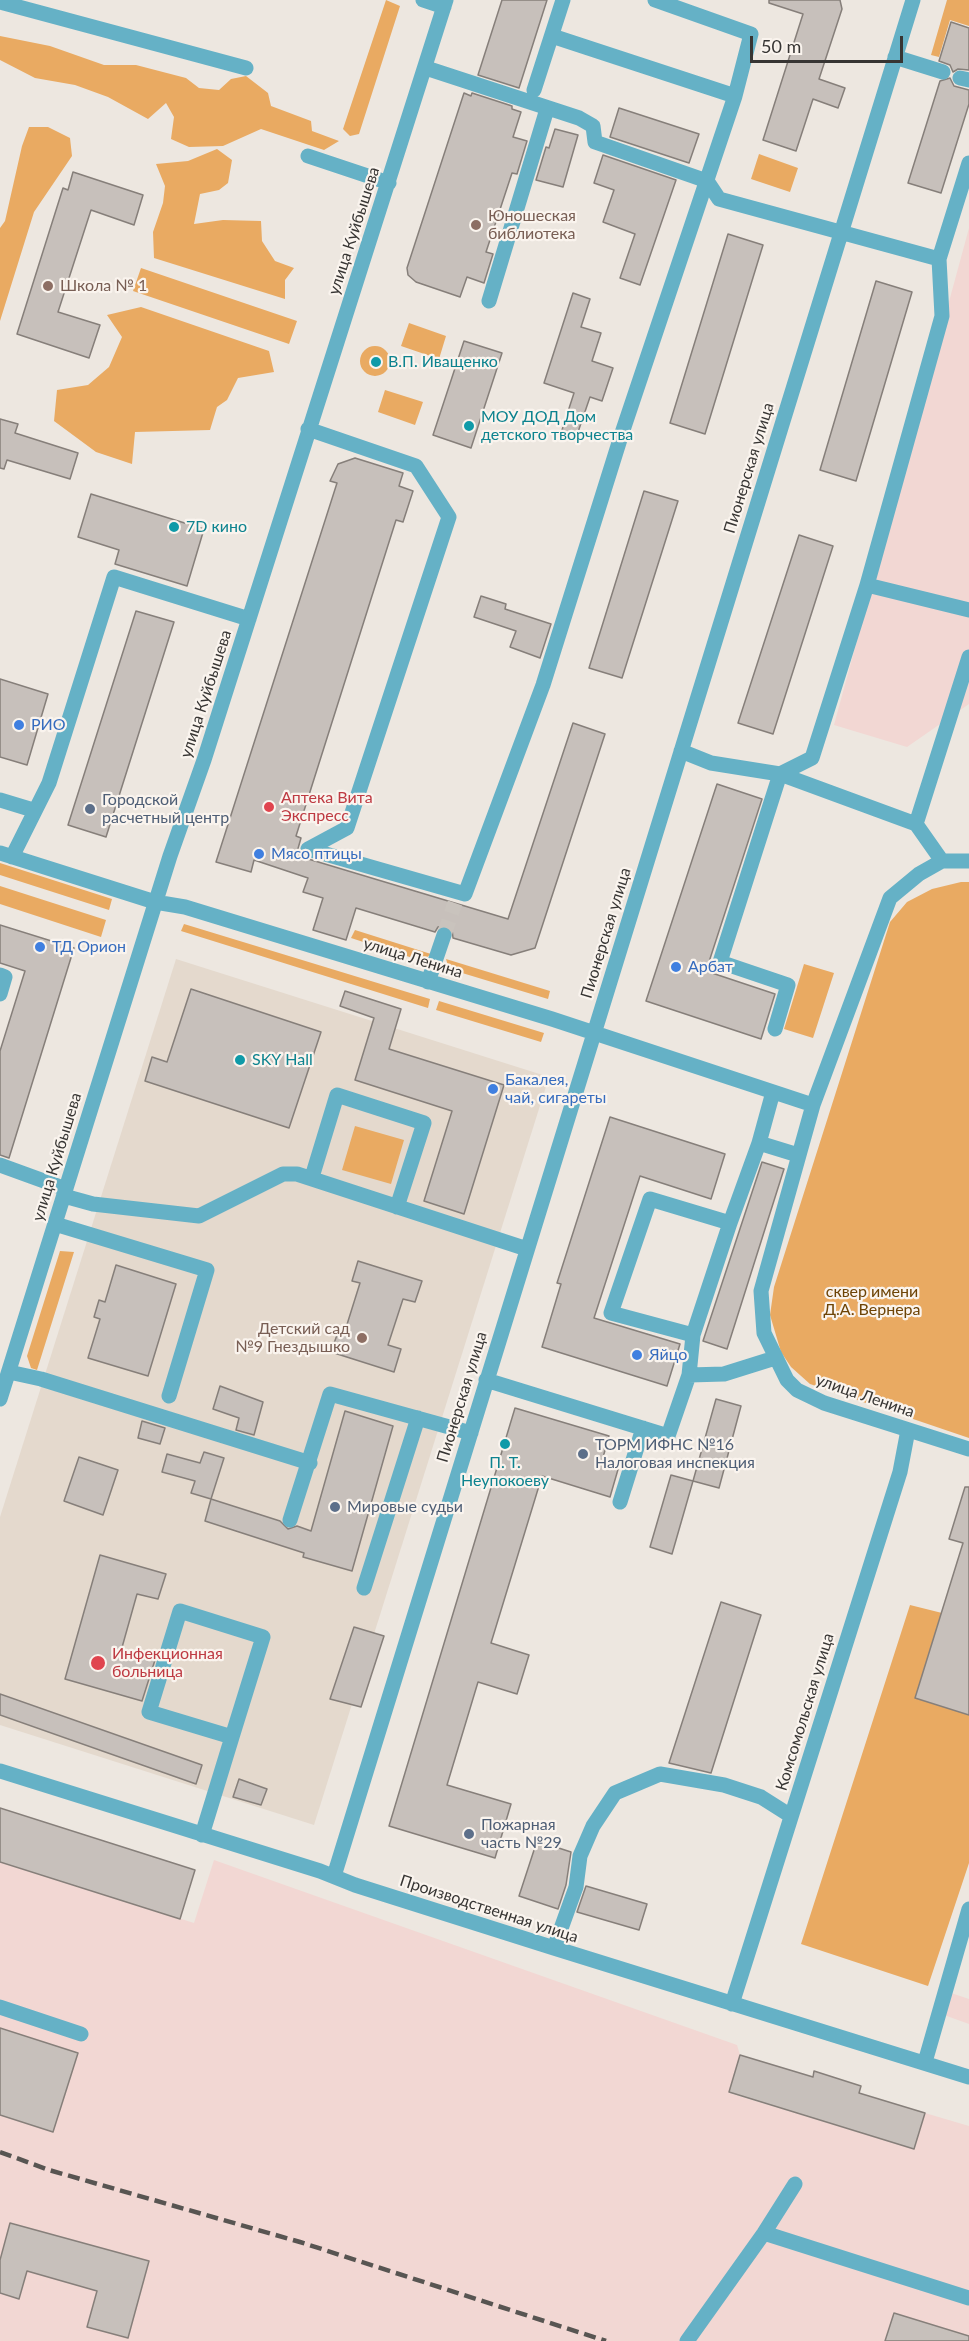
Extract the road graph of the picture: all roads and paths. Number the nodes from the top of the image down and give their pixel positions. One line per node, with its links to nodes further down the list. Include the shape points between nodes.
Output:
1 (423, 0): 6 (street)
2 (563, 0): 7 (street)
3 (655, 0): 13 (street, via 751,34)
4 (913, 0): 8 (street, Пионерская улица)
5 (0, 2): 9 (street)
6 (445, 4): 10 (street, улица Куйбышева)
7 (552, 36): 12 (street); 13 (street)
8 (896, 57): 11 (street); 19 (street, Пионерская улица)
9 (246, 68)
10 (426, 68): 14 (street); 18 (street, улица Куйбышева)
11 (944, 72)
12 (534, 90)
13 (735, 96): 17 (street)
14 (547, 110): 17 (street, via 579,118 592,126 595,142); 21 (street)
15 (308, 156): 18 (street)
16 (969, 163): 20 (street)
17 (707, 181): 19 (street, via 719,199); 22 (street, via 543,685 460,898 308,849 347,828 449,517 416,466)
18 (389, 183): 22 (street, улица Куйбышева)
19 (841, 231): 20 (street); 27 (street, Пионерская улица)
20 (939, 259): 23 (street, via 942,316)
21 (489, 301)
22 (308, 429): 25 (street, улица Куйбышева)
23 (867, 585): 24 (street); 28 (street, via 812,758)
24 (969, 610)
25 (249, 619): 30 (street, via 114,577 49,783); 35 (street, улица Куйбышева)
26 (969, 657): 31 (street)
27 (681, 751): 28 (street, via 711,763); 41 (street, Пионерская улица)
28 (780, 774): 31 (street); 40 (street, via 720,962 788,985)
29 (0, 800): 30 (street)
30 (33, 810): 32 (street)
31 (916, 824): 33 (street)
32 (6, 855): 35 (street, улица Ленина)
33 (942, 861): 34 (street, улица Ленина); 43 (street, улица Ленина, via 918,874 890,898)
34 (969, 861)
35 (155, 902): 38 (street, улица Ленина, via 185,907); 48 (street, улица Куйбышева)
36 (444, 935): 38 (street)
37 (0, 975): 39 (street, via 4,976)
38 (428, 982): 41 (street, улица Ленина)
39 (0, 994)
40 (775, 1029)
41 (594, 1032): 42 (street, улица Ленина); 52 (street, Пионерская улица)
42 (773, 1092): 43 (street, улица Ленина); 44 (street)
43 (813, 1105): 45 (street, улица Ленина)
44 (759, 1143): 45 (street); 50 (street)
45 (798, 1155): 54 (street, улица Ленина, via 761,1291 764,1333)
46 (0, 1165): 48 (street)
47 (312, 1177): 48 (street, via 283,1174 199,1216 93,1204); 49 (street); 49 (street, via 337,1095 424,1122)
48 (65, 1192): 51 (street, улица Куйбышева)
49 (397, 1208): 52 (street)
50 (730, 1223): 53 (street); 53 (street, via 650,1199 611,1312)
51 (55, 1224): 55 (street, улица Куйбышева); 58 (street, via 207,1270)
52 (527, 1250): 57 (street, Пионерская улица)
53 (693, 1335): 56 (street)
54 (775, 1358): 56 (street, via 724,1374); 62 (street, улица Ленина, via 797,1390 824,1403)
55 (9, 1372): 59 (street, улица Куйбышева); 65 (street)
56 (689, 1375): 61 (street, via 668,1436)
57 (486, 1380): 61 (street); 63 (street, Пионерская улица)
58 (169, 1396)
59 (0, 1400)
60 (418, 1418): 63 (street); 65 (street, via 330,1394); 68 (street)
61 (643, 1428): 66 (street)
62 (908, 1430): 64 (street, улица Ленина); 71 (street, Комсомольская улица, via 900,1472)
63 (471, 1433): 73 (street, Пионерская улица)
64 (969, 1449)
65 (310, 1463): 67 (street)
66 (620, 1502)
67 (290, 1520)
68 (364, 1588)
69 (232, 1737): 69 (street, via 149,1712 180,1611 263,1637); 72 (street)
70 (0, 1771): 72 (street, Производственная улица)
71 (791, 1816): 75 (street, via 761,1797 724,1785 660,1774 615,1792 580,1856 576,1887); 76 (street, Комсомольская улица)
72 (202, 1835): 73 (street, Производственная улица)
73 (334, 1876): 75 (street, Производственная улица)
74 (969, 1910): 79 (street)
75 (554, 1948): 76 (street, Производственная улица)
76 (732, 2004): 79 (street, Производственная улица)
77 (0, 2007): 78 (street)
78 (81, 2034)
79 (925, 2062): 80 (street, Производственная улица)
80 (969, 2076)
81 (795, 2184): 82 (street)
82 (764, 2233): 83 (street); 84 (street)
83 (969, 2298)
84 (687, 2341)

